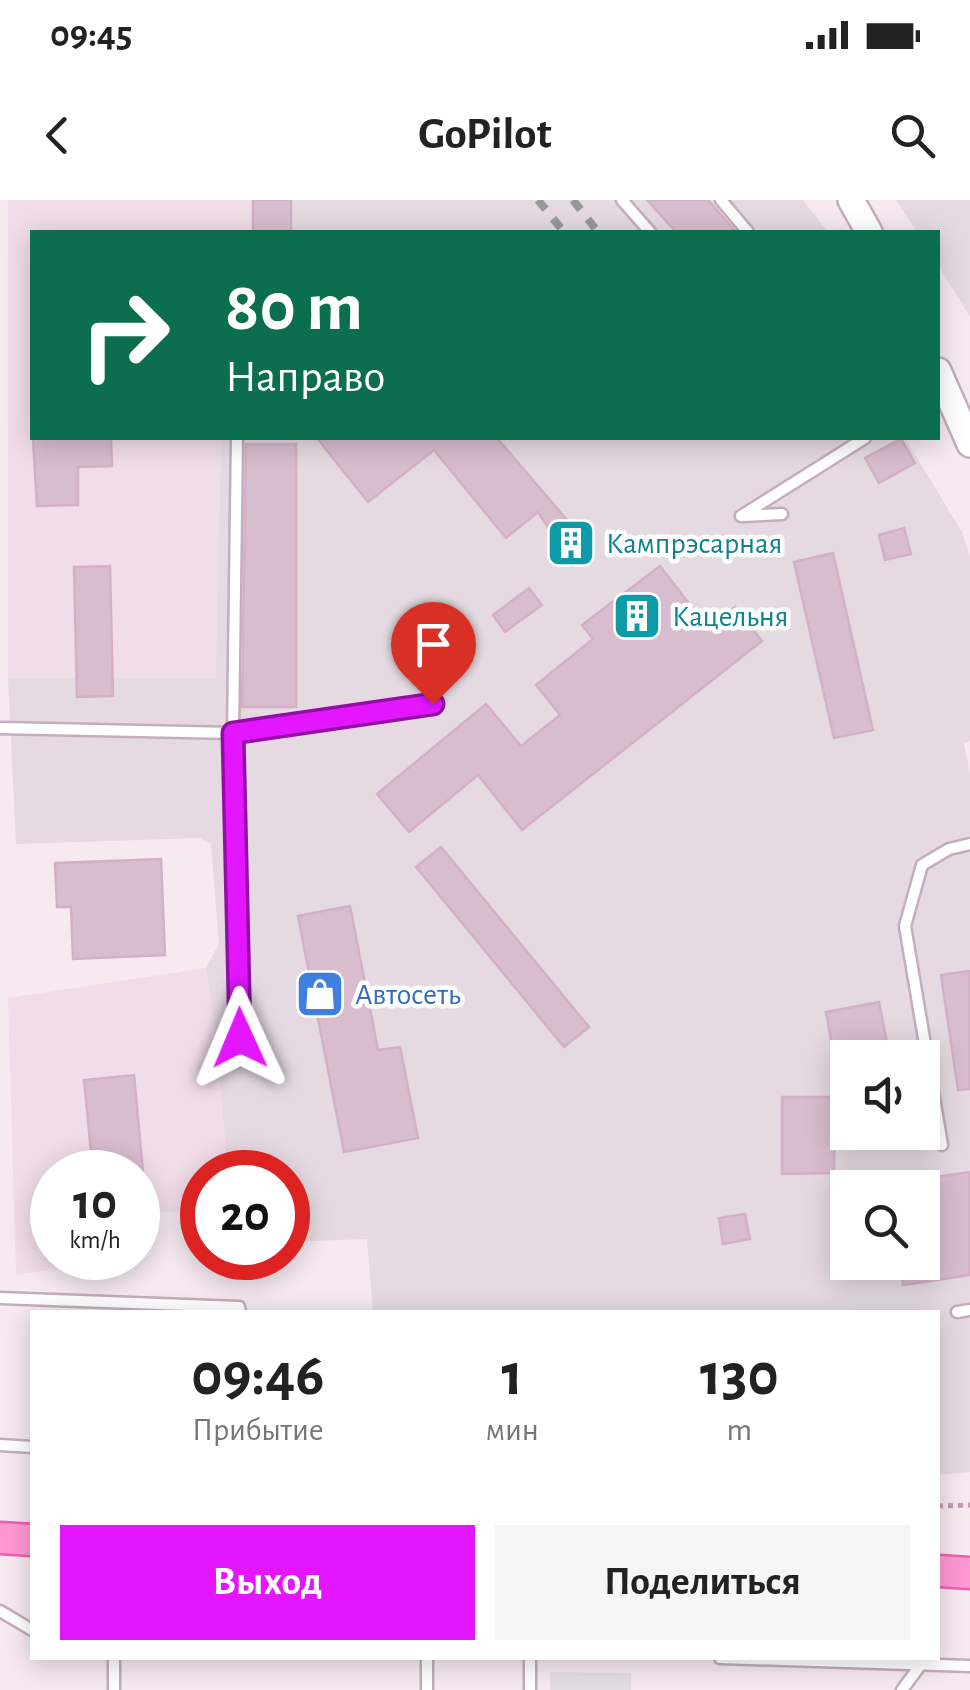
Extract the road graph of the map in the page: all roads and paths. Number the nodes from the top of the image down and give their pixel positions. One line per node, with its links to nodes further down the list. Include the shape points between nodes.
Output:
1 (622, 200): 4 (lane)
2 (722, 200): 5 (lane)
3 (851, 200): 6 (street)
4 (648, 230)
5 (746, 230)
6 (868, 230)
7 (940, 382): 10 (street)
8 (237, 440): 14 (lane)
9 (861, 440): 11 (lane, via 741,516)
10 (970, 444)
11 (782, 514)
12 (433, 704): 14 (lane)
13 (0, 728): 14 (lane)
14 (233, 733): 16 (lane)
15 (970, 844): 17 (lane, via 922,865 905,926)
16 (240, 1038)
17 (942, 1145)
18 (0, 1298): 19 (lane)
19 (240, 1310)
20 (0, 1445): 21 (lane)
21 (30, 1447)
22 (970, 1505): 23 (path)
23 (940, 1506)
24 (0, 1538): 25 (main road)
25 (30, 1540)
26 (940, 1571): 27 (main road)
27 (970, 1572)
28 (0, 1611): 29 (lane)
29 (30, 1629)
30 (114, 1660): 36 (lane)
31 (427, 1660): 37 (lane)
32 (530, 1660): 38 (lane)
33 (801, 1660): 34 (lane)
34 (922, 1663): 35 (lane); 39 (lane)
35 (970, 1666)
36 (114, 1690)
37 (427, 1690)
38 (530, 1690)
39 (902, 1690)

